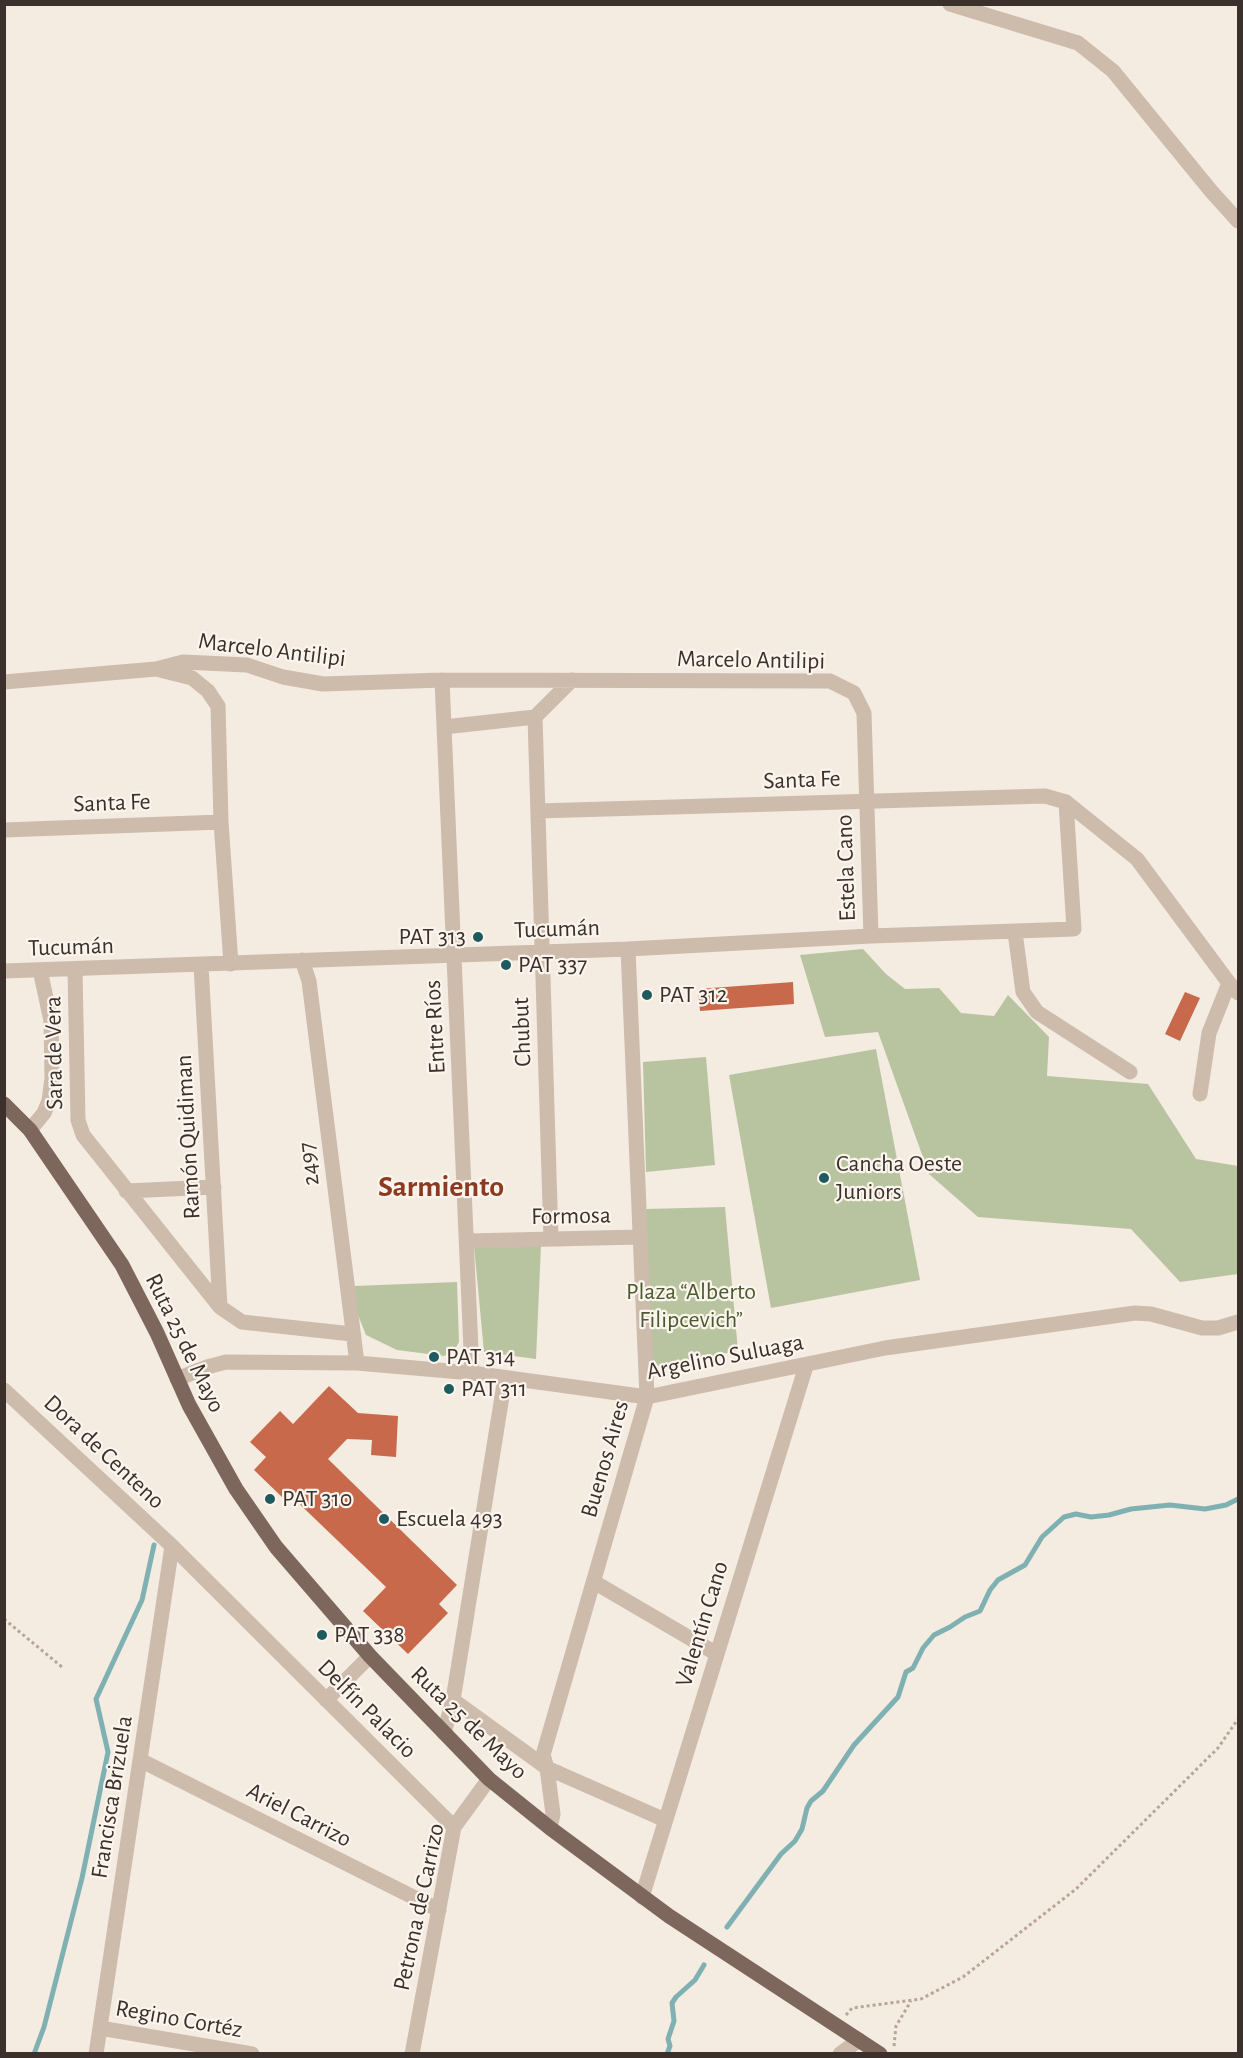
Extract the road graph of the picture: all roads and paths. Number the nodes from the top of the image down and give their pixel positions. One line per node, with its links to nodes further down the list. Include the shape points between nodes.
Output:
1 (950, 4): 2 (street, via 1078,43 1113,71)
2 (1239, 221)
3 (156, 669): 4 (street, Marcelo Antilipi, via 183,662 209,662 247,665 323,684); 6 (street, Marcelo Antilipi); 13 (street, via 192,678 218,706)
4 (442, 680): 5 (street, Marcelo Antilipi); 9 (street, Entre Ríos)
5 (572, 680): 7 (street, Marcelo Antilipi, via 830,681); 8 (street)
6 (4, 682)
7 (854, 693): 10 (street, Estela Cano, via 864,712)
8 (535, 717): 9 (street); 12 (street, Chubut)
9 (444, 727): 19 (street, Entre Ríos)
10 (867, 801): 11 (street, Santa Fe, via 1045,796); 12 (street, Santa Fe); 16 (street, Estela Cano)
11 (1066, 802): 15 (street, Tucumán, via 1074,929); 26 (street, via 1137,859)
12 (538, 811): 18 (street, Chubut)
13 (221, 822): 14 (street, Santa Fe); 21 (street)
14 (4, 830)
15 (1015, 932): 16 (street, Tucumán); 27 (street, via 1023,992 1037,1012)
16 (871, 936): 17 (street, Tucumán)
17 (628, 949): 18 (street, Tucumán); 33 (street, Buenos Aires)
18 (542, 952): 19 (street, Tucumán); 34 (street, Chubut)
19 (455, 955): 20 (street, Tucumán); 35 (street, Entre Ríos)
20 (302, 960): 21 (street, Tucumán); 38 (street, 2497, via 309,981)
21 (231, 964): 22 (street, Tucumán)
22 (201, 965): 24 (street, Tucumán); 31 (street, Ramón Quidiman)
23 (40, 970): 24 (street, Tucumán); 25 (street, Tucumán); 30 (street, via 51,1021 52,1078 44,1113)
24 (75, 970): 32 (street, Sara de Vera, via 78,1120 83,1135)
25 (4, 971)
26 (1234, 988): 28 (street, via 1209,1033)
27 (1130, 1072)
28 (1200, 1094)
29 (4, 1104): 30 (main road, Ruta 25 de Mayo)
30 (30, 1130): 42 (main road, Ruta 25 de Mayo, via 122,1265)
31 (214, 1187): 32 (street); 36 (street, Ramón Quidiman)
32 (126, 1191): 36 (street)
33 (640, 1237): 34 (street, Formosa); 45 (street, Buenos Aires)
34 (551, 1239): 35 (street, Formosa)
35 (468, 1241): 41 (street, Entre Ríos)
36 (220, 1307): 38 (street, via 242,1322)
37 (1239, 1322): 40 (street, Argelino Suluaga, via 1202,1328 1135,1313 885,1348)
38 (352, 1334): 39 (street, 2497)
39 (357, 1363): 41 (street, Argelino Suluaga); 42 (street, Argelino Suluaga, via 226,1362)
40 (806, 1366): 45 (street, Argelino Suluaga); 49 (street, Valentín Cano)
41 (472, 1373): 43 (street, Argelino Suluaga)
42 (177, 1378): 50 (main road, Ruta 25 de Mayo, via 243,1499 276,1547)
43 (505, 1378): 45 (street, Argelino Suluaga); 53 (street)
44 (4, 1390): 46 (street, Dora de Centeno)
45 (647, 1397): 47 (street, Buenos Aires)
46 (172, 1546): 52 (street, Delfín Palacio); 56 (street, Francisca Brizuela)
47 (594, 1582): 49 (street); 57 (street, Buenos Aires, via 543,1755)
48 (4, 1619): 51 (path)
49 (717, 1654): 59 (street, Valentín Cano)
50 (370, 1656): 52 (street); 55 (main road, Ruta 25 de Mayo)
51 (62, 1667)
52 (326, 1700): 60 (street, Delfín Palacio)
53 (453, 1700): 55 (street); 57 (street)
54 (1239, 1719): 64 (path, via 1218,1748 1076,1889 963,1977)
55 (444, 1733): 58 (main road, Ruta 25 de Mayo)
56 (140, 1760): 63 (street, Ariel Carrizo); 66 (street, Francisca Brizuela)
57 (547, 1768): 59 (street); 61 (street, Buenos Aires, via 553,1814)
58 (489, 1779): 60 (street, Petrona de Carrizo); 61 (main road, Ruta 25 de Mayo)
59 (665, 1820): 62 (street, Valentín Cano)
60 (454, 1827): 63 (street, Petrona de Carrizo)
61 (550, 1828): 62 (main road, Ruta 25 de Mayo)
62 (642, 1897): 65 (main road, Ruta 25 de Mayo)
63 (439, 1910): 70 (street, Petrona de Carrizo)
64 (910, 2001): 65 (path, via 852,2008); 73 (path, via 896,2025)
65 (836, 2025): 67 (main road, Ruta 25 de Mayo)
66 (100, 2028): 68 (street, Francisca Brizuela); 69 (street, Regino Cortéz)
67 (859, 2040): 71 (street); 72 (main road, Ruta 25 de Mayo)
68 (96, 2054)
69 (252, 2054)
70 (412, 2054)
71 (840, 2054)
72 (880, 2054)
73 (893, 2054)

